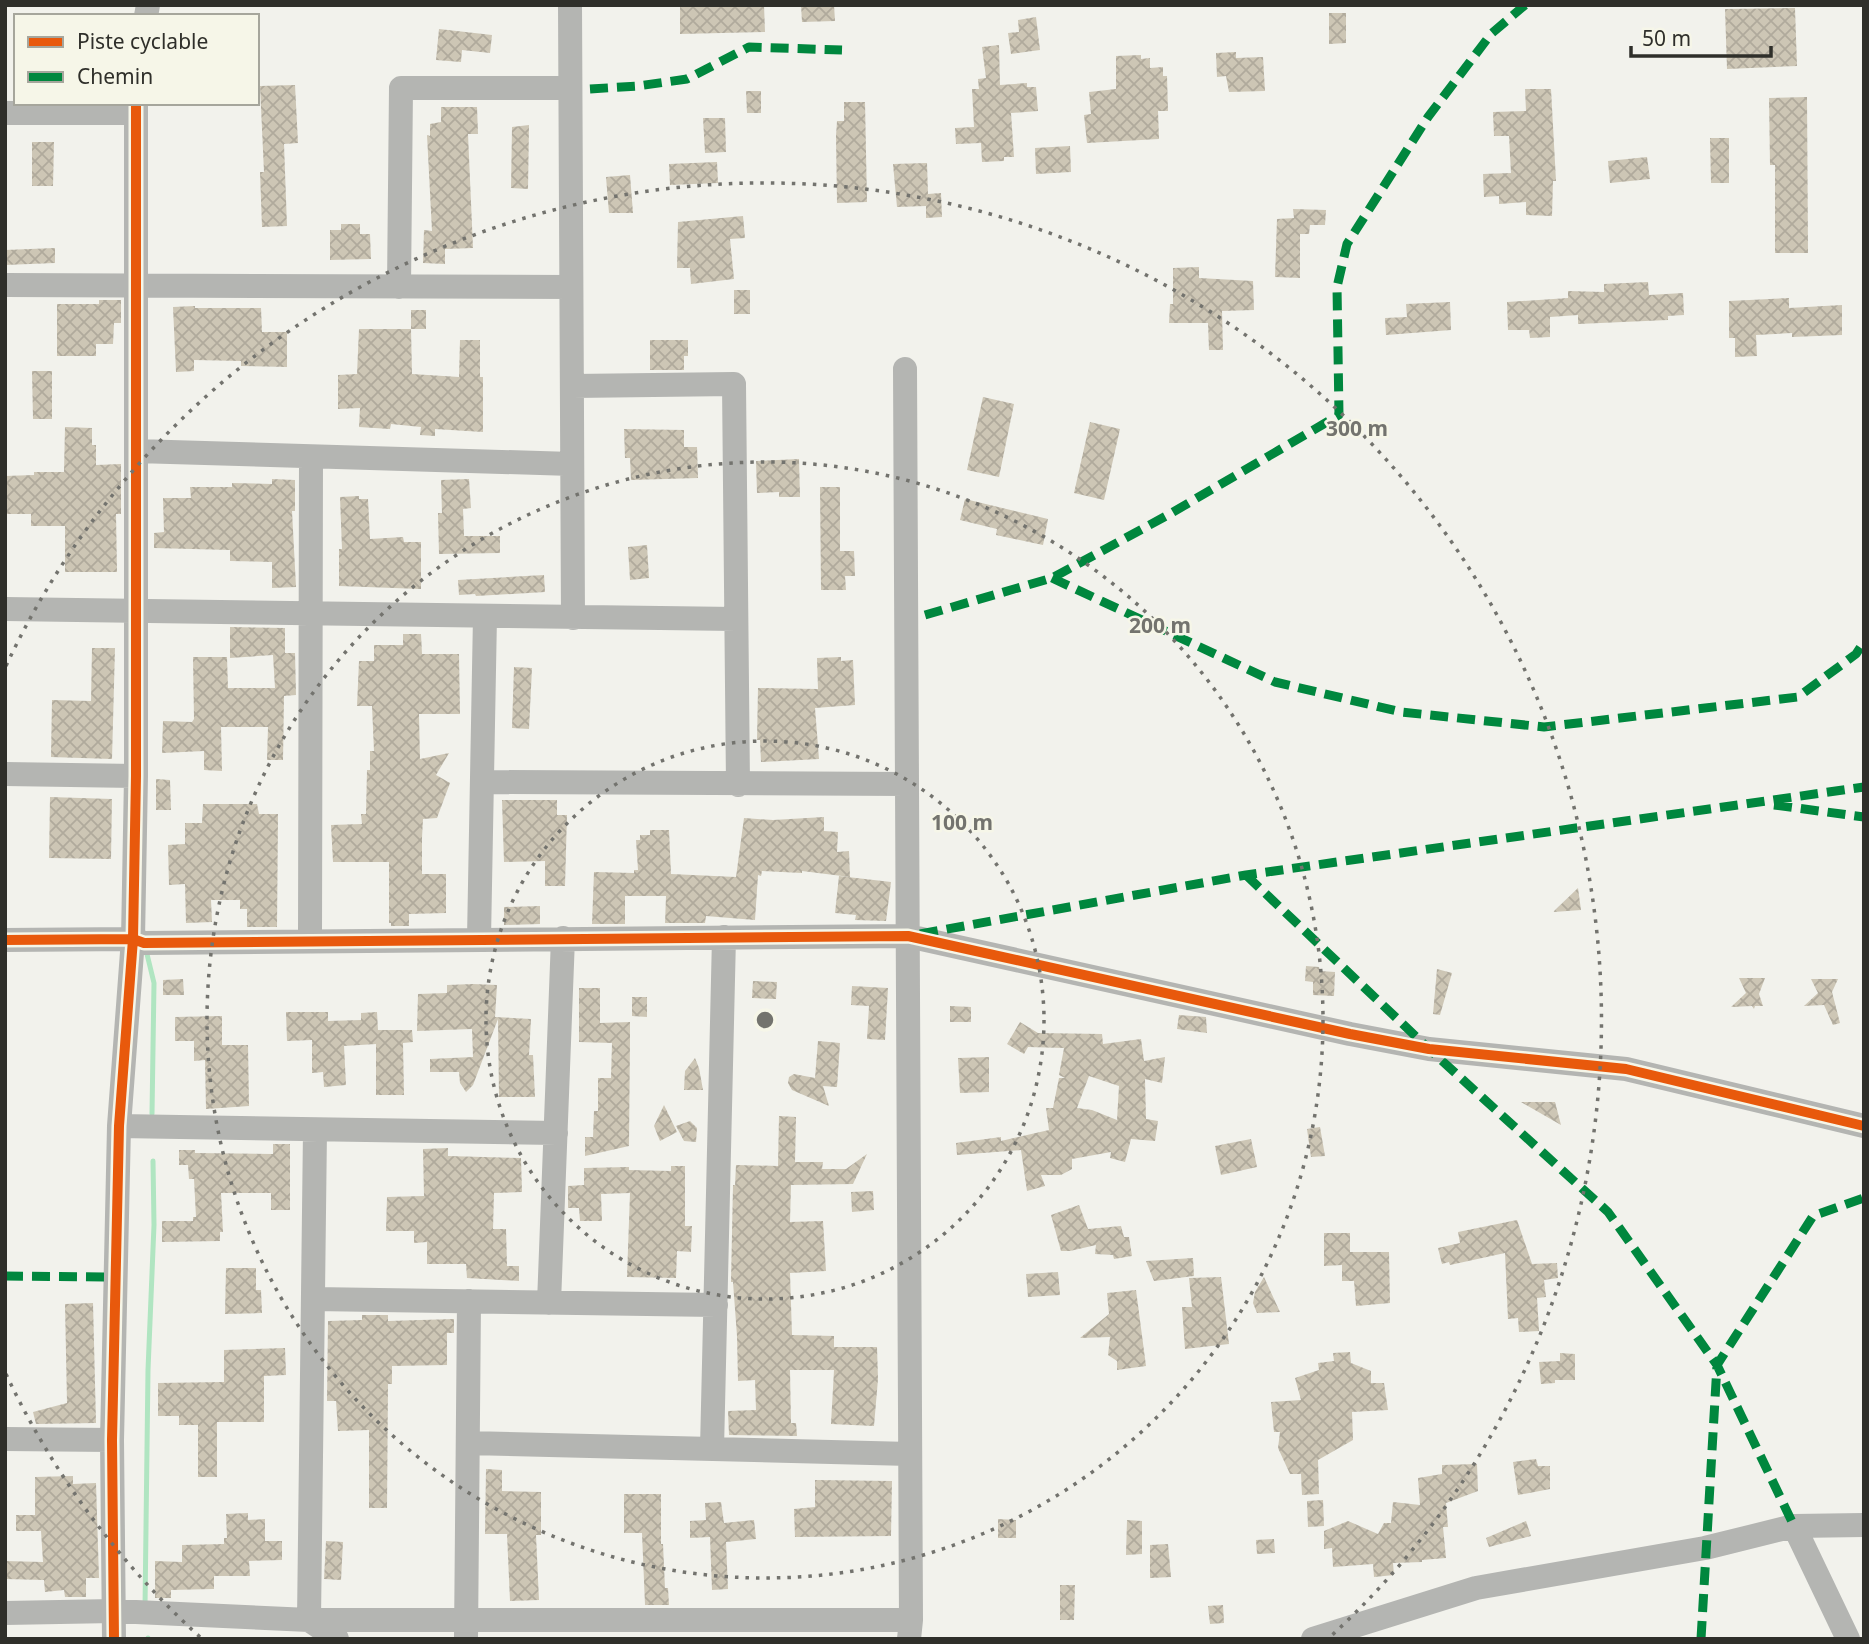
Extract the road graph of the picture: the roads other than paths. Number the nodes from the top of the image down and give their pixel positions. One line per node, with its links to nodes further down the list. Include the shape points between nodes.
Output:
1 (570, 5): 2 (street)
2 (570, 88): 7 (street, via 401,88); 8 (street)
3 (135, 108): 4 (street); 5 (street)
4 (5, 113)
5 (137, 284): 6 (street); 7 (street); 11 (street)
6 (5, 285)
7 (399, 287): 8 (street)
8 (571, 288): 10 (street)
9 (905, 369): 23 (street)
10 (573, 386): 13 (street); 19 (street, via 734,384)
11 (136, 451): 12 (street); 15 (street)
12 (311, 457): 13 (street); 16 (street)
13 (572, 464): 18 (street)
14 (5, 609): 15 (street)
15 (138, 610): 16 (street); 21 (street)
16 (310, 613): 17 (street); 31 (street)
17 (485, 617): 18 (street); 22 (street)
18 (573, 618): 19 (street)
19 (736, 619): 24 (street)
20 (5, 775): 21 (street)
21 (136, 776): 28 (street)
22 (482, 782): 24 (street); 29 (street)
23 (907, 784): 24 (street); 25 (street)
24 (738, 785)
25 (908, 936): 26 (street); 33 (street, via 1350,1034 1429,1049 1626,1069); 44 (street)
26 (724, 937): 27 (street); 39 (street)
27 (563, 938): 29 (street); 35 (street)
28 (134, 939): 30 (street); 31 (street, via 144,943); 32 (street)
29 (479, 939): 31 (street)
30 (5, 940)
31 (310, 940)
32 (119, 1126): 34 (street); 41 (street)
33 (1864, 1126)
34 (315, 1129): 35 (street); 36 (street)
35 (556, 1133): 38 (street)
36 (314, 1299): 37 (street); 49 (street)
37 (469, 1301): 38 (street); 42 (street)
38 (549, 1303): 39 (street)
39 (716, 1305): 43 (street)
40 (5, 1440): 41 (street)
41 (112, 1440): 47 (street)
42 (469, 1443): 43 (street); 50 (street)
43 (712, 1449): 44 (street)
44 (911, 1454): 51 (street)
45 (1864, 1525): 46 (street)
46 (1794, 1526): 54 (street, via 1705,1548 1476,1588); 55 (street)
47 (114, 1611): 48 (street); 49 (street); 52 (street)
48 (5, 1613)
49 (310, 1620): 50 (street); 53 (street)
50 (466, 1630): 51 (street)
51 (910, 1630)
52 (114, 1639)
53 (337, 1639)
54 (1313, 1639)
55 (1849, 1639)

